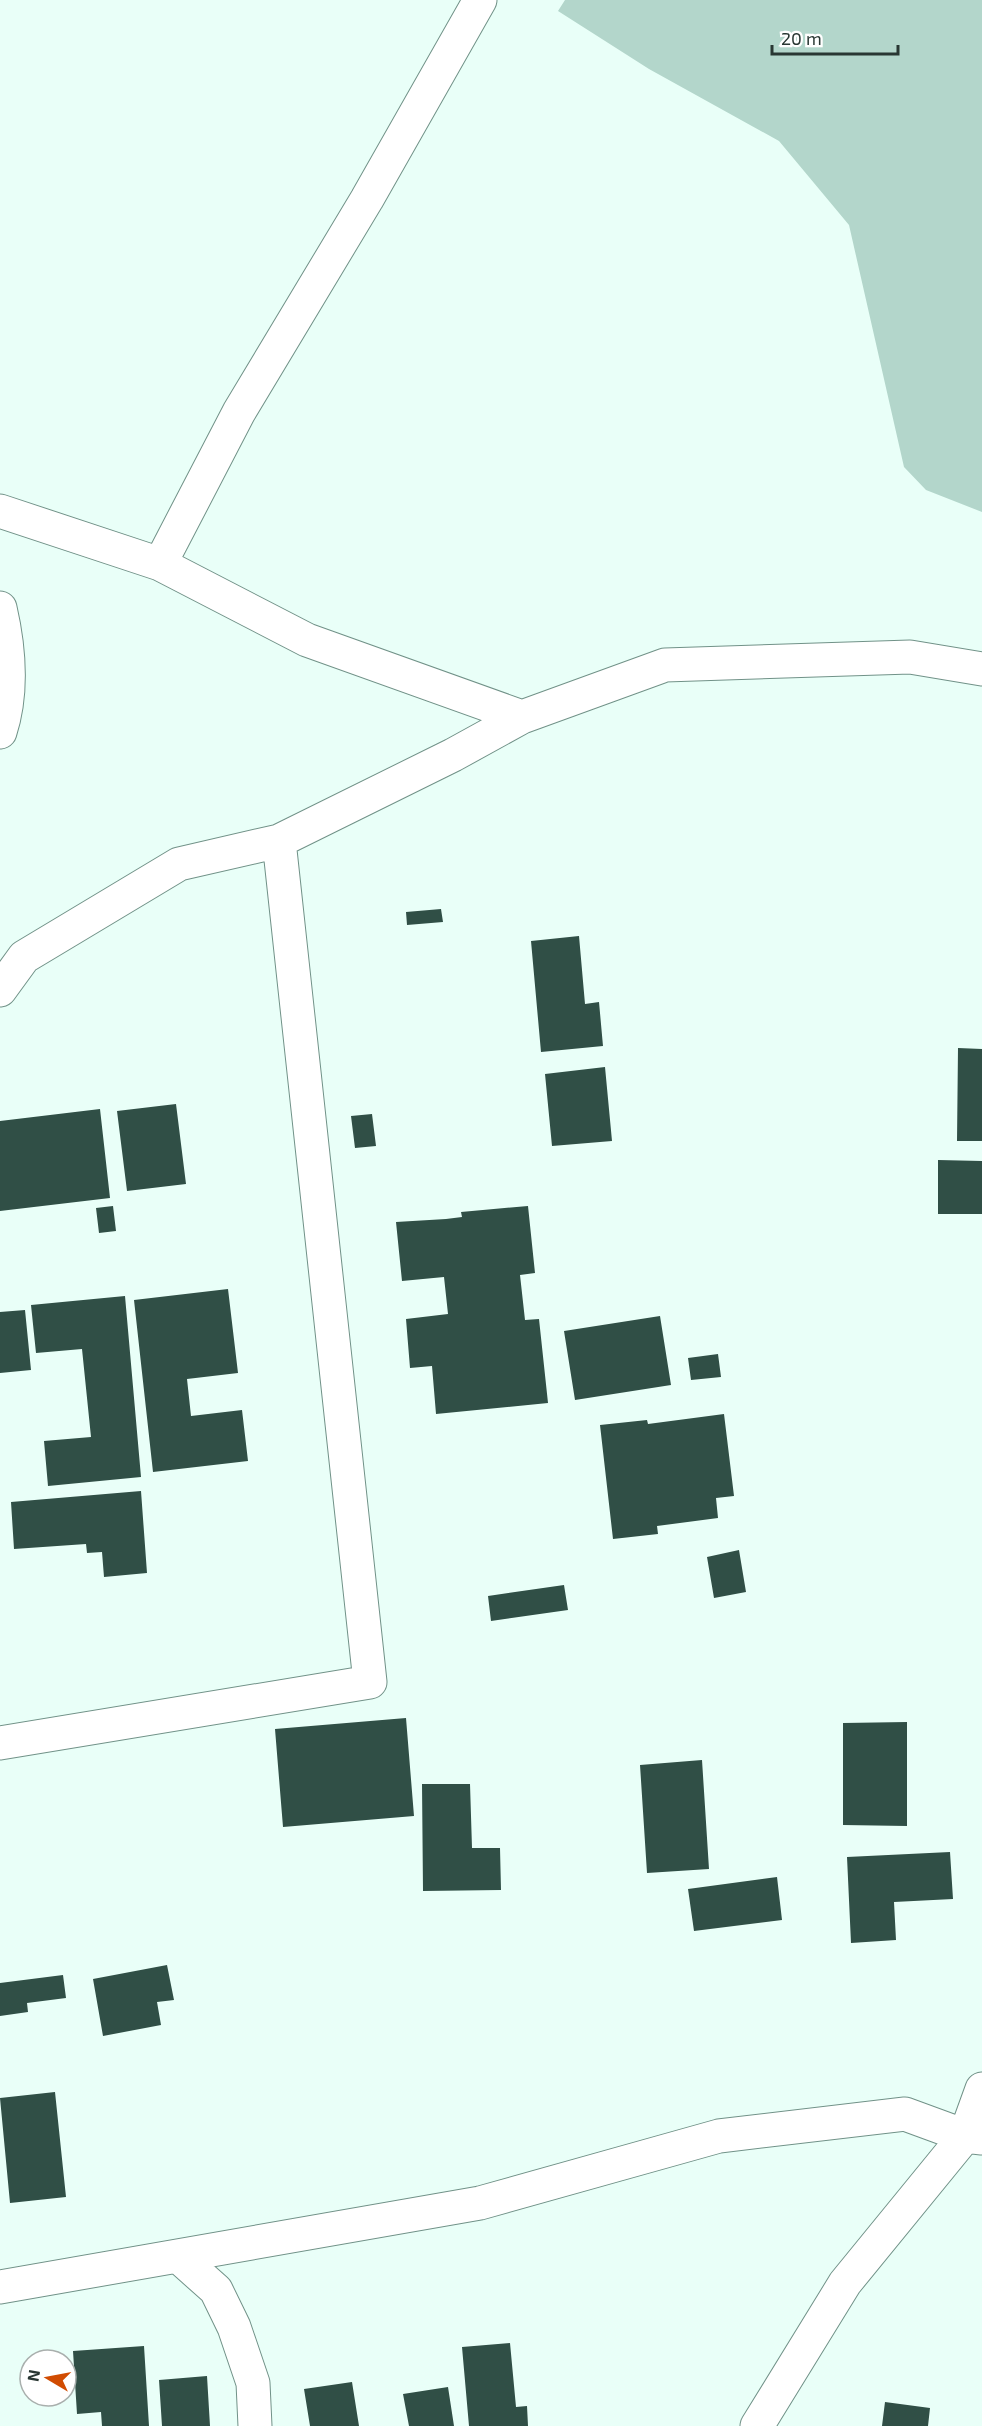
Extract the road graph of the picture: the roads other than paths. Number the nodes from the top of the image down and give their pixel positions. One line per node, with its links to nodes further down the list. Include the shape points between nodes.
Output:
1 (480, 0): 3 (street, via 239,412)
2 (0, 511): 3 (street)
3 (160, 564): 6 (street, via 307,640)
4 (0, 608): 7 (street, via 9,644 6,714)
5 (982, 669): 6 (street, via 910,657 665,665)
6 (522, 717): 8 (street)
7 (0, 732)
8 (279, 841): 9 (street, via 179,864 24,957); 10 (street, via 370,1682)
9 (0, 990)
10 (0, 1743)
11 (982, 2089): 12 (street)
12 (974, 2137): 13 (street, via 905,2114 719,2136 480,2204); 16 (street, via 845,2283)
13 (179, 2257): 14 (street); 15 (street, via 216,2290 234,2327 253,2383)
14 (0, 2287)
15 (255, 2426)
16 (757, 2426)

